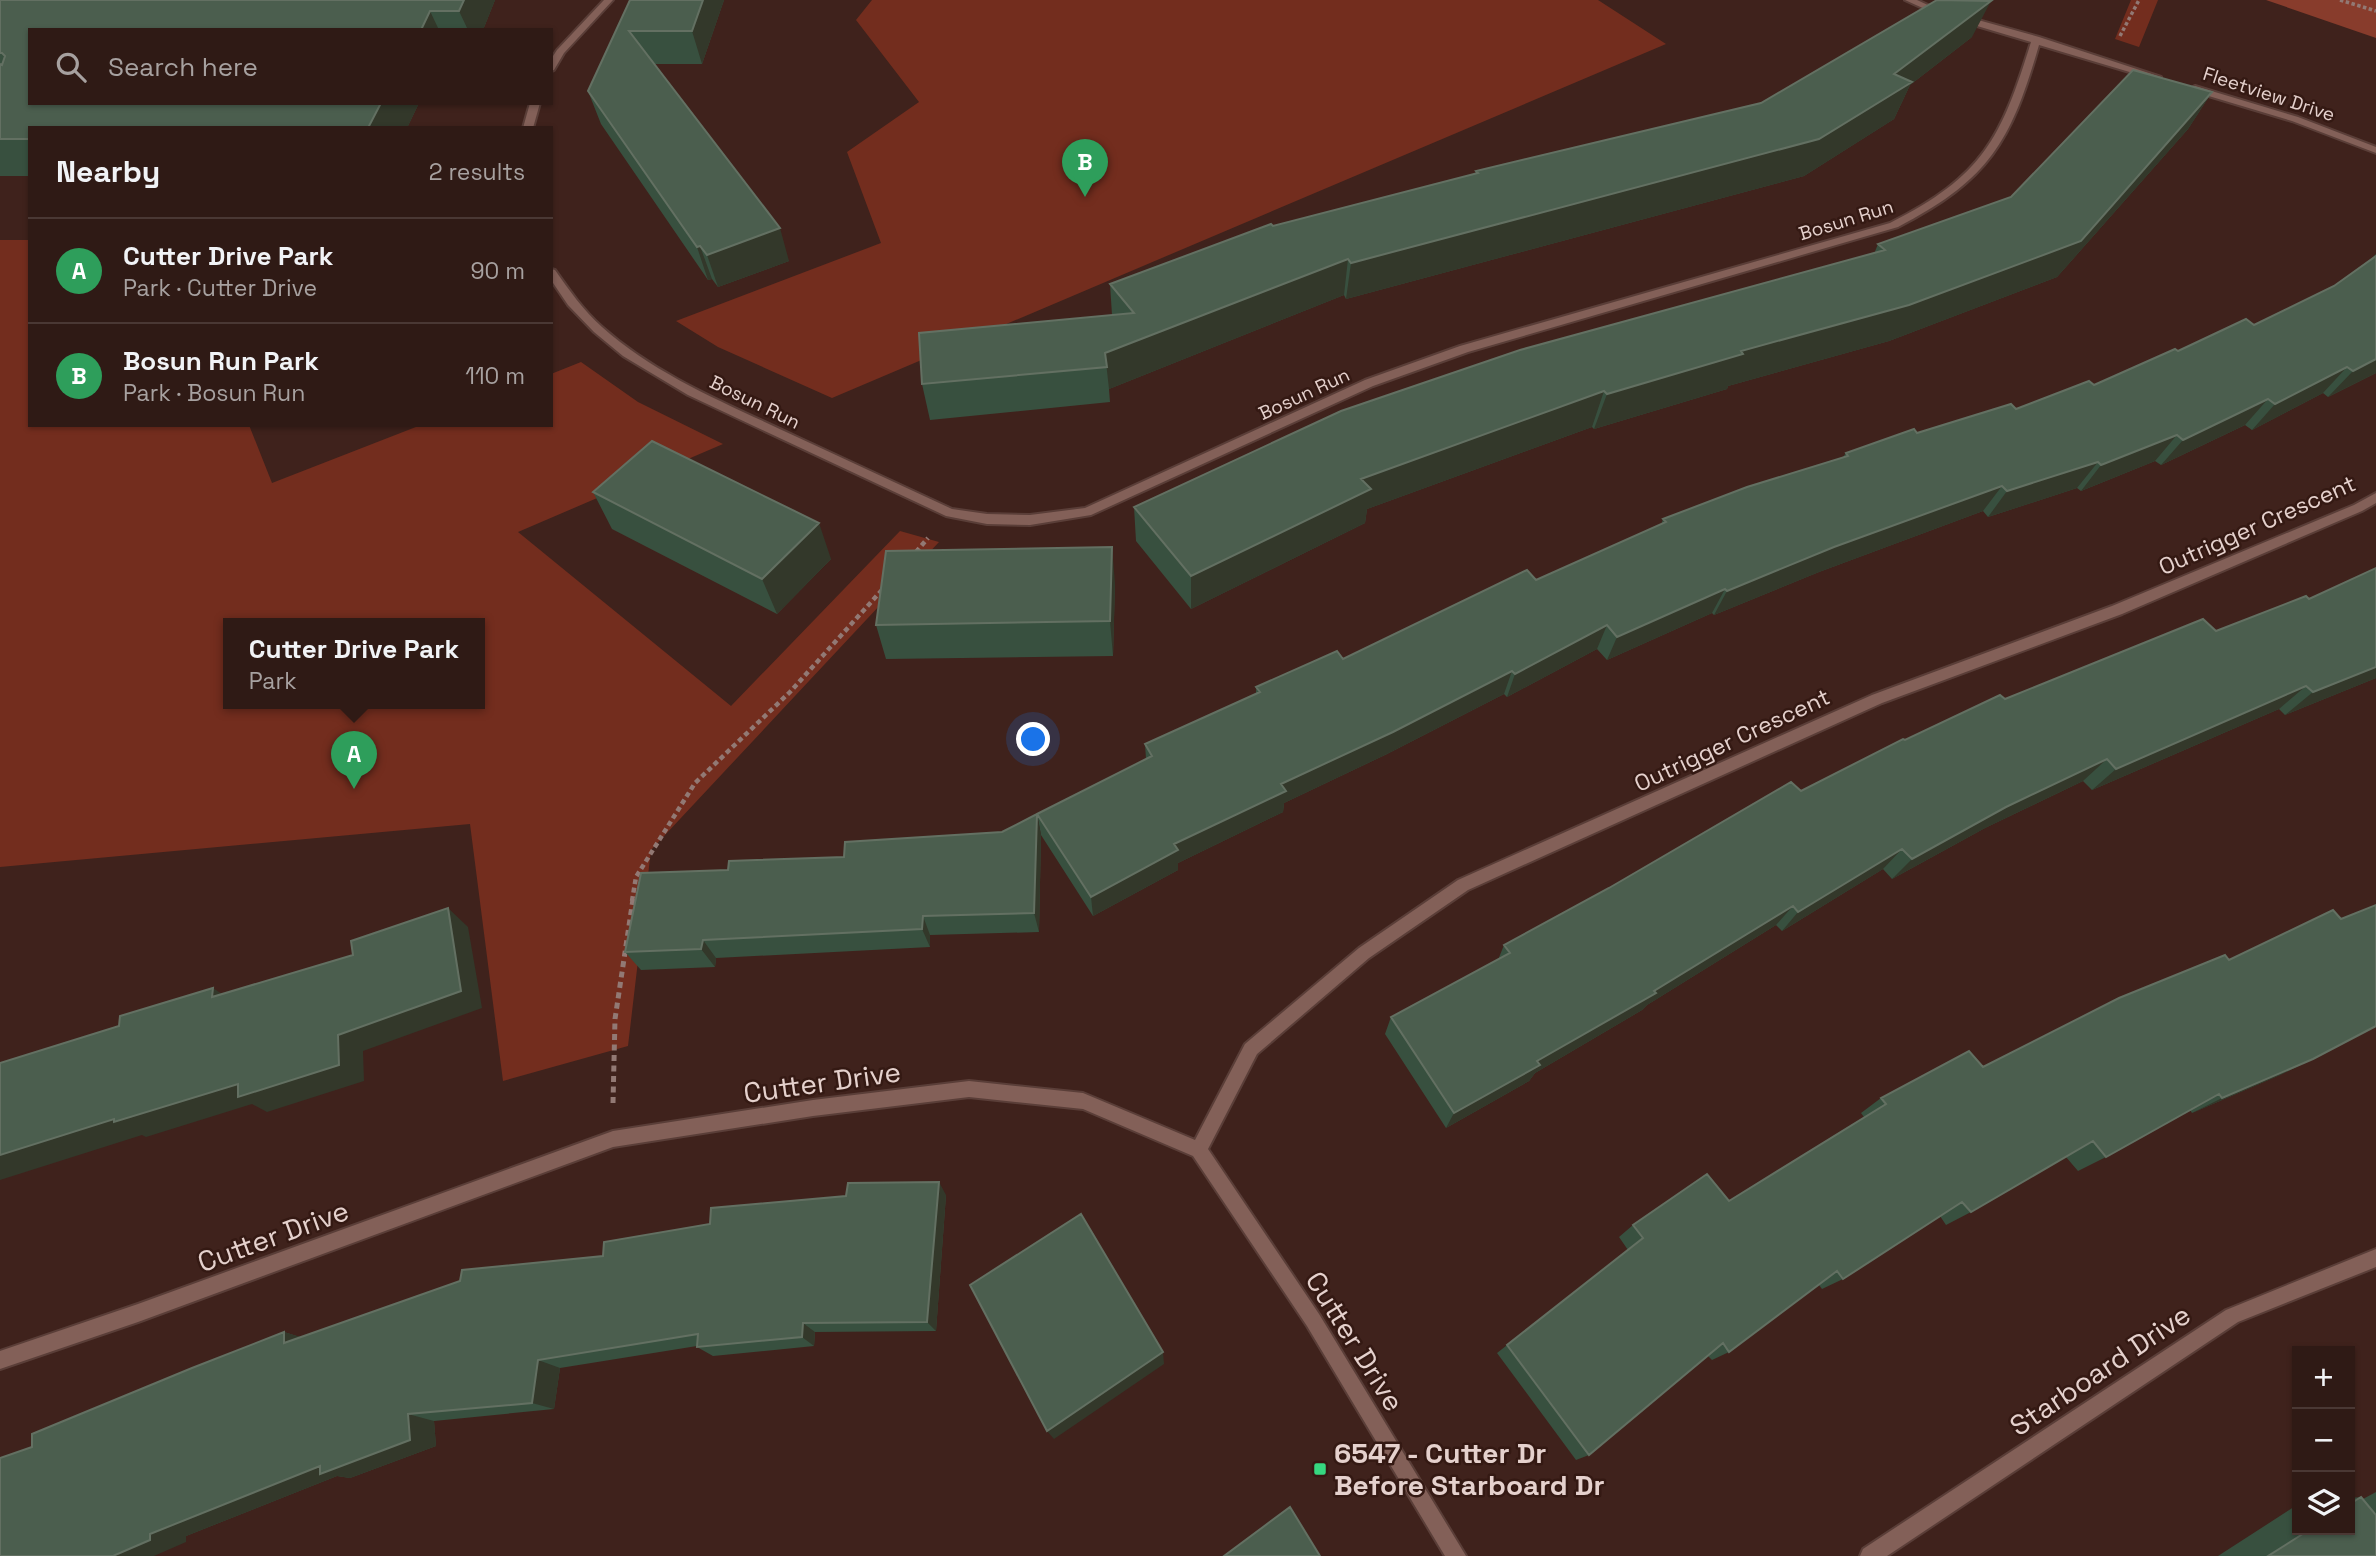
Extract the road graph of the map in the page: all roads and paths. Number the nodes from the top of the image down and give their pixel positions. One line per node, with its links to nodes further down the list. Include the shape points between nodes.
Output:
1 (609, 0): 8 (street)
2 (1909, 0): 6 (street, Fleetview Drive, via 1939,13)
3 (2139, 0): 7 (path)
4 (2340, 0): 5 (path)
5 (2376, 11)
6 (2036, 39): 7 (street, Fleetview Drive); 16 (street, Bosun Run, via 2020,95 1987,160 1938,202 1894,225 1464,349 1370,383 1087,512 1030,520)
7 (2106, 62): 9 (street, Fleetview Drive)
8 (553, 64)
9 (2169, 81)
10 (2182, 85): 13 (street, Fleetview Drive, via 2295,119)
11 (534, 105): 12 (street)
12 (529, 126)
13 (2376, 150)
14 (553, 276): 16 (street, Bosun Run, via 599,331 645,364 722,407)
15 (2376, 497): 20 (street, Outrigger Crescent, via 2117,610 1877,699 1464,885 1364,953 1251,1049)
16 (950, 513): 17 (path)
17 (915, 553)
18 (888, 583): 19 (path, via 790,692 695,783 636,877 615,1019)
19 (613, 1139): 20 (street, Cutter Drive, via 969,1089 1083,1101); 22 (street, Cutter Drive)
20 (1199, 1150): 23 (street, Cutter Drive, via 1313,1320)
21 (2376, 1258): 24 (street, Starboard Drive, via 2232,1315)
22 (0, 1360)
23 (1456, 1556)
24 (1870, 1556)

